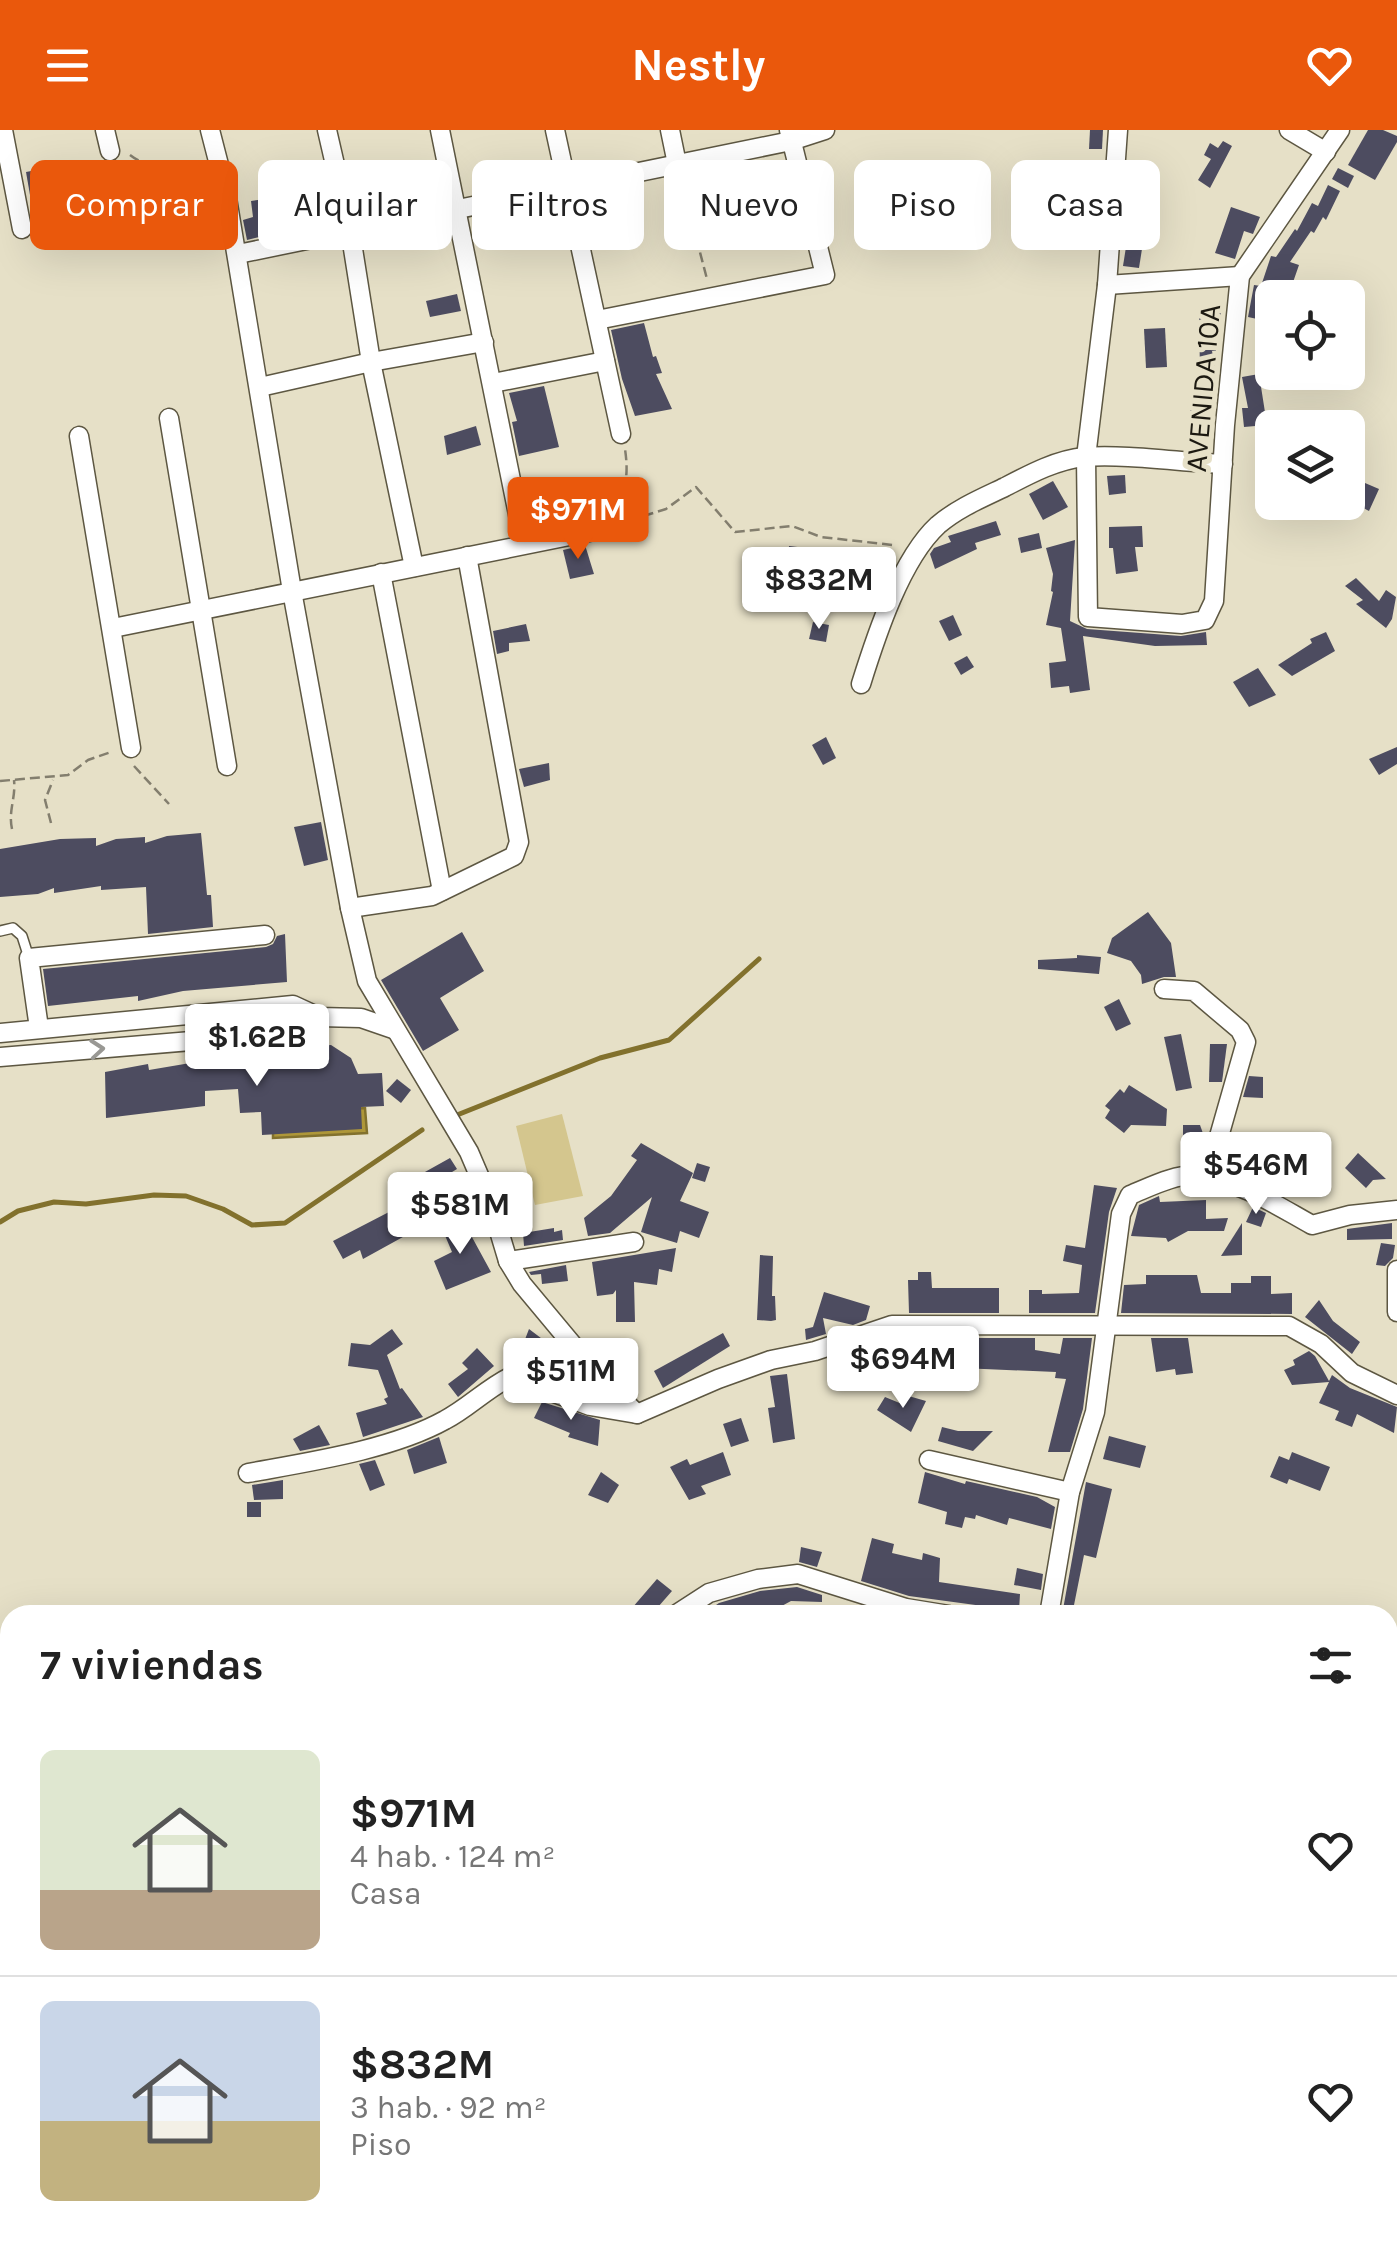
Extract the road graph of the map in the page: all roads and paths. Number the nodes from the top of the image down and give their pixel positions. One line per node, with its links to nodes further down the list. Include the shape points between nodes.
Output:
1 (3, 130): 23 (street)
2 (210, 130): 15 (street)
3 (328, 130): 16 (street)
4 (440, 130): 21 (street)
5 (555, 130): 17 (street)
6 (670, 130): 18 (street)
7 (825, 130): 11 (street)
8 (1118, 130): 31 (street)
9 (1290, 130): 13 (street)
10 (1340, 130): 13 (street, AVENIDA 10A)
11 (790, 136): 19 (street); 32 (street, via 825,275)
12 (107, 138): 14 (path)
13 (1326, 152): 30 (street, AVENIDA 10A)
14 (136, 160)
15 (218, 160)
16 (335, 160)
17 (562, 160)
18 (676, 160)
19 (693, 160)
20 (472, 205): 21 (street)
21 (456, 208): 22 (street); 34 (street)
22 (452, 209)
23 (22, 229)
24 (237, 250): 29 (street)
25 (258, 250): 29 (street)
26 (353, 250): 36 (street)
27 (581, 250): 33 (street)
28 (699, 250): 32 (path)
29 (238, 254): 38 (street)
30 (1240, 276): 31 (street); 43 (street, AVENIDA 10A)
31 (1107, 285): 42 (street)
32 (712, 298): 33 (street)
33 (596, 320): 35 (street)
34 (484, 342): 36 (street); 37 (street)
35 (605, 361): 37 (street); 40 (street)
36 (371, 362): 38 (street); 48 (street)
37 (493, 383): 45 (street)
38 (260, 387): 50 (street)
39 (168, 418): 51 (street)
40 (621, 434): 44 (path, via 628,478)
41 (79, 436): 52 (street)
42 (1086, 457): 43 (street); 43 (street, AVENIDA 10A, via 1088,617 1182,624 1205,620 1214,600); 53 (street, via 1033,472 935,528 882,620)
43 (1223, 464)
44 (600, 530): 45 (street); 46 (path, via 666,509 696,487 735,532 792,526 821,537)
45 (524, 544): 47 (street)
46 (893, 544)
47 (467, 556): 48 (street); 62 (street, via 520,842 514,856)
48 (414, 566): 49 (street)
49 (382, 573): 50 (street); 62 (street)
50 (292, 591): 51 (street); 63 (street)
51 (202, 610): 52 (street); 55 (street)
52 (113, 628): 54 (street)
53 (862, 684)
54 (131, 748): 56 (path); 59 (path, via 134,766)
55 (227, 766)
56 (54, 778): 57 (path); 60 (path, via 45,800)
57 (14, 779): 58 (path); 61 (path)
58 (0, 781)
59 (169, 804)
60 (51, 823)
61 (12, 830)
62 (442, 891): 63 (street)
63 (350, 908): 70 (street, via 367,981)
64 (0, 931): 66 (lane, via 14,928)
65 (266, 935): 66 (street)
66 (30, 958): 69 (street)
67 (1164, 989): 73 (street, via 1194,990 1246,1042 1216,1147)
68 (319, 1017): 69 (street, via 293,1005); 70 (street, via 361,1018); 72 (street, one-way to 68, via 287,1033)
69 (39, 1028): 71 (street)
70 (393, 1029): 76 (street, via 468,1152)
71 (0, 1033)
72 (0, 1057)
73 (1214, 1180): 74 (street, via 1251,1190 1312,1225); 79 (street, via 1195,1175 1130,1195 1121,1214)
74 (1397, 1210)
75 (634, 1242): 76 (street)
76 (508, 1261): 81 (street, via 596,1374)
77 (1397, 1270): 78 (street)
78 (1397, 1312)
79 (1108, 1326): 80 (street, via 1289,1326 1352,1373); 81 (street, via 892,1325 772,1360); 84 (street, via 1094,1412)
80 (1397, 1395)
81 (637, 1414): 83 (street, via 590,1406 510,1377 426,1428)
82 (929, 1460): 84 (street)
83 (248, 1473)
84 (1070, 1492): 87 (street)
85 (691, 1605): 86 (street, via 758,1579 798,1574)
86 (885, 1605)
87 (1050, 1605)

